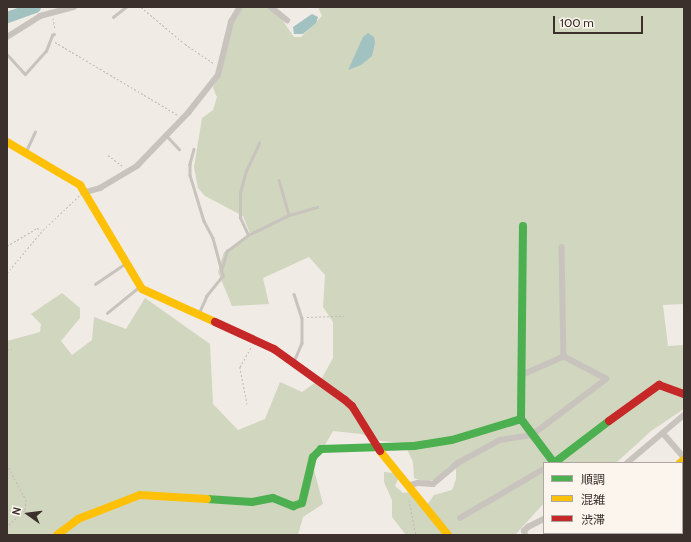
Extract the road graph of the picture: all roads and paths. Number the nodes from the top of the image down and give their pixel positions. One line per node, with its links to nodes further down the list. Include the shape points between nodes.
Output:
1 (74, 7): 6 (street)
2 (126, 7): 7 (lane)
3 (141, 7): 12 (path, via 185,44)
4 (240, 7): 12 (street, via 231,22)
5 (271, 7): 8 (street)
6 (52, 13): 9 (path, via 55,21); 10 (street, via 30,21)
7 (113, 17)
8 (287, 20)
9 (54, 34): 11 (lane, via 46,51 25,74); 13 (path, via 56,42 166,106)
10 (7, 37)
11 (7, 54)
12 (219, 66): 13 (street, via 218,75 208,90)
13 (182, 120): 15 (street)
14 (35, 132): 20 (lane)
15 (166, 136): 18 (lane); 22 (street)
16 (7, 142): 20 (street)
17 (259, 143): 29 (lane, via 246,170 240,193 240,218)
18 (179, 149)
19 (194, 149): 33 (lane, via 190,164 191,180)
20 (25, 153): 24 (street, via 80,185)
21 (108, 155): 22 (path)
22 (129, 172): 24 (street, via 100,188)
23 (279, 180): 26 (lane)
24 (83, 193): 28 (path); 32 (street)
25 (317, 207): 26 (lane)
26 (289, 215): 29 (lane)
27 (523, 226): 47 (street)
28 (43, 230): 30 (path, via 37,228); 34 (path)
29 (248, 235): 33 (lane, via 227,251)
30 (7, 246)
31 (562, 247): 45 (street)
32 (125, 264): 35 (lane); 36 (street)
33 (222, 268): 39 (lane, via 222,279 207,296)
34 (7, 273)
35 (95, 284)
36 (139, 286): 38 (lane); 39 (street)
37 (294, 294): 41 (lane)
38 (107, 313)
39 (198, 315): 42 (street)
40 (344, 316): 41 (path)
41 (302, 318): 46 (lane, via 302,343)
42 (255, 340): 46 (street); 49 (path, via 241,363)
43 (12, 349): 44 (path)
44 (7, 350)
45 (564, 357): 47 (street); 53 (street, via 606,379)
46 (294, 363): 54 (street, via 352,406)
47 (523, 375): 51 (street)
48 (684, 394): 57 (street, via 659,386 650,390)
49 (248, 404)
50 (684, 414): 52 (street)
51 (521, 418): 53 (street); 54 (street, via 452,440 414,446)
52 (663, 433): 55 (street); 58 (street)
53 (532, 434): 56 (street); 61 (street, via 500,440 458,463 433,484 418,483)
54 (377, 447): 61 (street); 65 (street, via 324,448 317,452 310,466 302,504 293,506 273,498 252,502 140,495 78,518)
55 (684, 458)
56 (553, 462)
57 (555, 462)
58 (628, 462)
59 (7, 464): 64 (path, via 26,500 25,510)
60 (543, 470): 62 (street)
61 (408, 486): 66 (path); 67 (street)
62 (460, 518)
63 (543, 520): 68 (street, via 528,527 524,531)
64 (7, 526)
65 (57, 535)
66 (416, 535)
67 (448, 535)
68 (525, 535)

